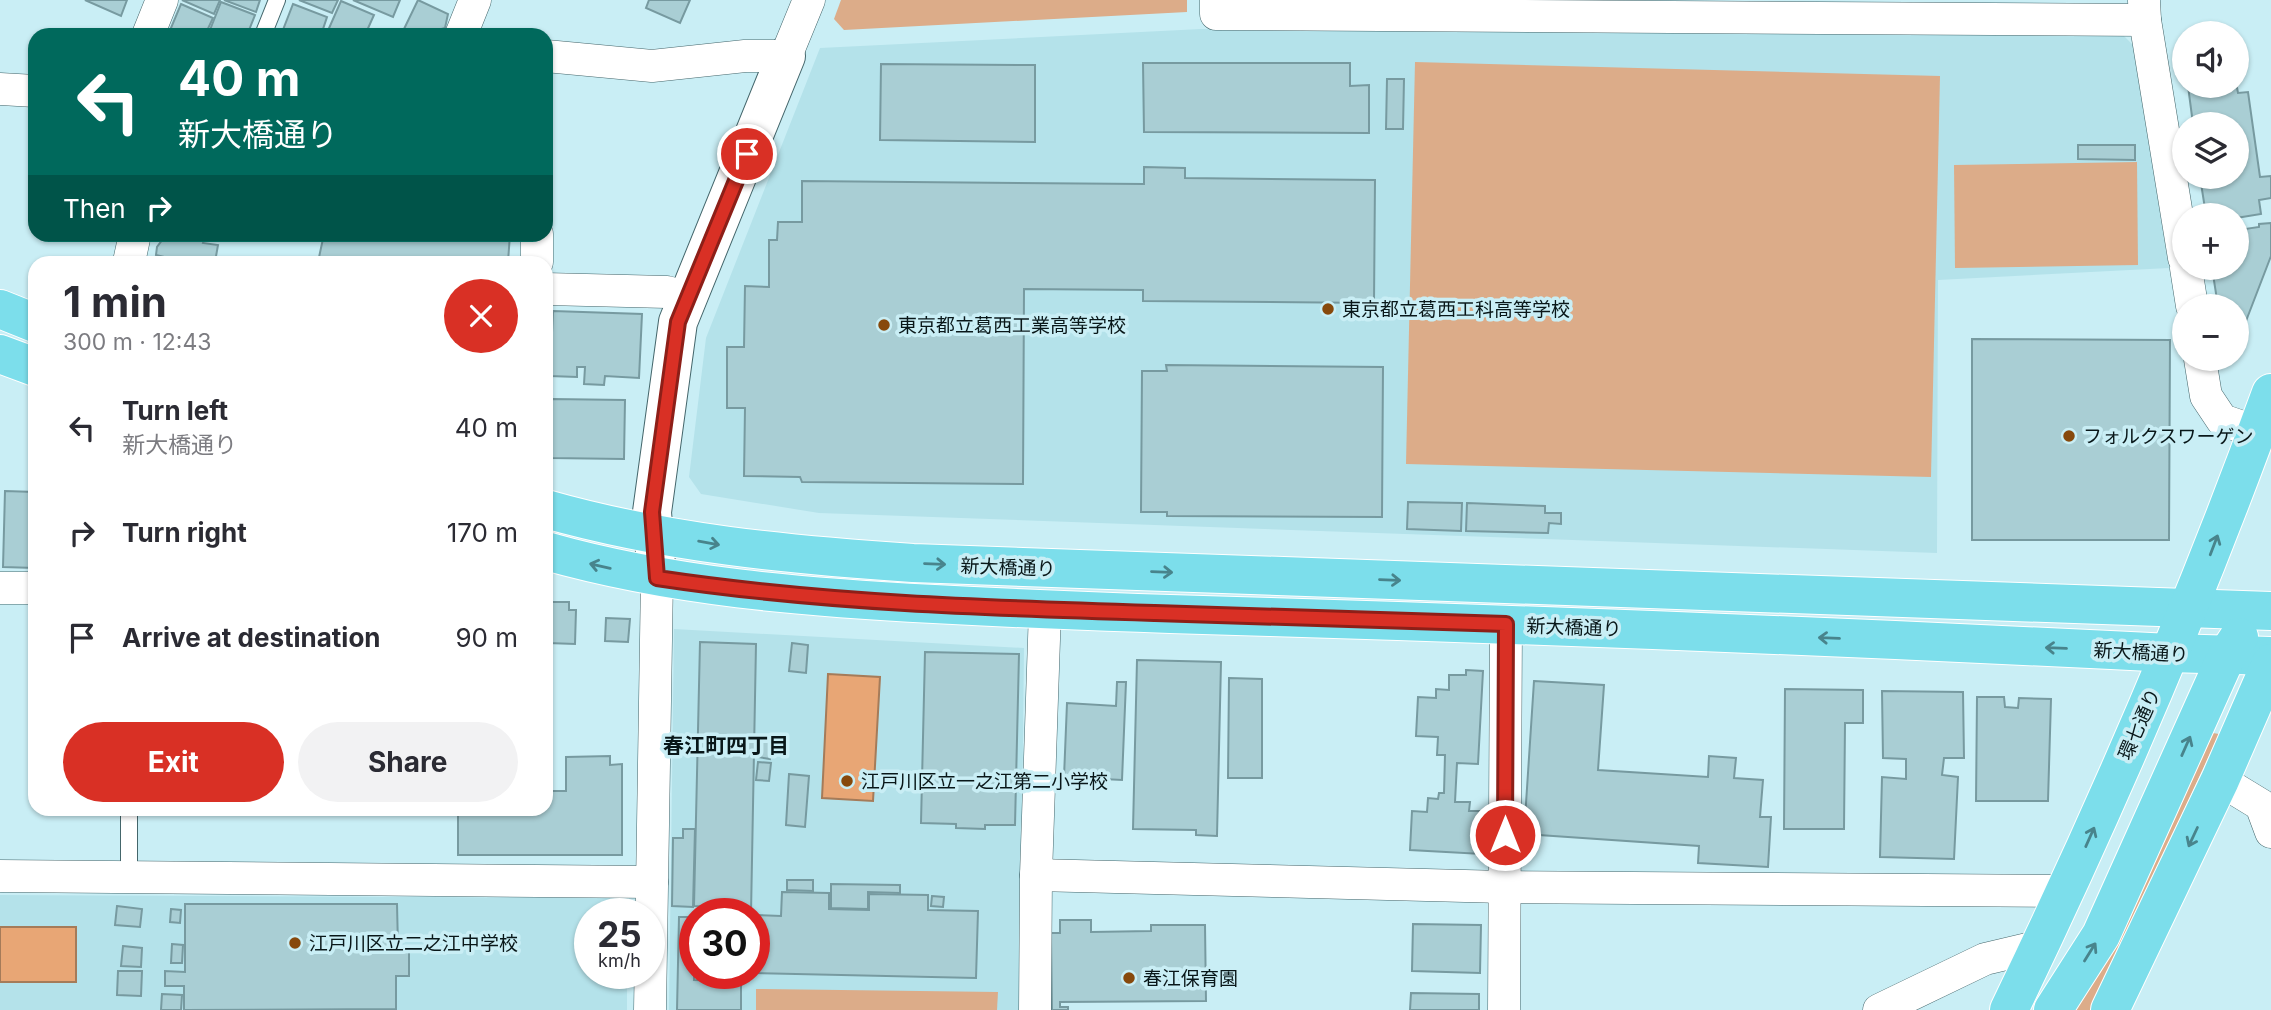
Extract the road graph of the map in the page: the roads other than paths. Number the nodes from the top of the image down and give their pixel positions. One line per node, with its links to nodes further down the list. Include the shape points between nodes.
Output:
1 (162, 0): 12 (street)
2 (277, 0): 13 (lane)
3 (475, 0): 14 (street)
4 (809, 0): 15 (street)
5 (1216, 0): 6 (street, via 1216,14)
6 (1383, 7): 7 (street)
7 (1496, 7): 8 (street)
8 (1648, 8): 9 (street)
9 (1779, 9): 10 (street)
10 (1908, 9): 11 (street)
11 (2144, 10): 19 (street)
12 (151, 28)
13 (266, 28)
14 (464, 28)
15 (786, 56): 16 (street, via 652,66); 21 (street)
16 (553, 57)
17 (0, 89): 18 (street)
18 (28, 90)
19 (2175, 203)
20 (553, 289): 21 (street, via 667,292)
21 (688, 298): 30 (street, via 678,322 652,512)
22 (0, 309): 23 (main road)
23 (28, 320)
24 (0, 354): 25 (main road)
25 (28, 364)
26 (2202, 371): 28 (street, via 2206,396 2222,419)
27 (2271, 393): 28 (main road, 環七通り)
28 (2257, 432): 35 (main road, 環七通り, one-way to 28)
29 (553, 511): 30 (main road, 新大橋通り)
30 (654, 534): 32 (street); 35 (main road, 新大橋通り, one-way to 35, via 805,555 913,563)
31 (553, 553): 32 (main road, 新大橋通り, one-way to 31)
32 (657, 578): 36 (main road, 新大橋通り, via 818,598); 50 (street)
33 (0, 587): 34 (street)
34 (28, 588)
35 (2188, 608): 37 (main road, 新大橋通り); 40 (main road, 環七通り)
36 (1045, 610): 39 (main road, 新大橋通り); 47 (street)
37 (2271, 611)
38 (2271, 616): 41 (main road, via 2254,623)
39 (1506, 624): 40 (main road, 新大橋通り, one-way to 39); 51 (street)
40 (2170, 653): 41 (main road, 新大橋通り); 52 (main road, 環七通り, one-way to 40)
41 (2227, 655): 42 (main road, 新大橋通り); 59 (main road, one-way to 41, via 2101,936)
42 (2271, 656)
43 (2271, 663): 44 (main road)
44 (2220, 780): 46 (street, via 2261,804); 60 (main road, one-way to 60)
45 (129, 816): 49 (lane)
46 (2271, 832)
47 (1036, 875): 51 (street); 55 (street)
48 (0, 876): 49 (street)
49 (129, 877): 50 (street)
50 (652, 881): 54 (street)
51 (1504, 887): 52 (street); 56 (street)
52 (2066, 891): 53 (main road, 環七通り)
53 (2040, 946): 57 (street, via 1985,958); 58 (main road, 環七通り)
54 (650, 1010)
55 (1035, 1010)
56 (1504, 1010)
57 (1879, 1010)
58 (2009, 1010)
59 (2053, 1010)
60 (2110, 1010)

